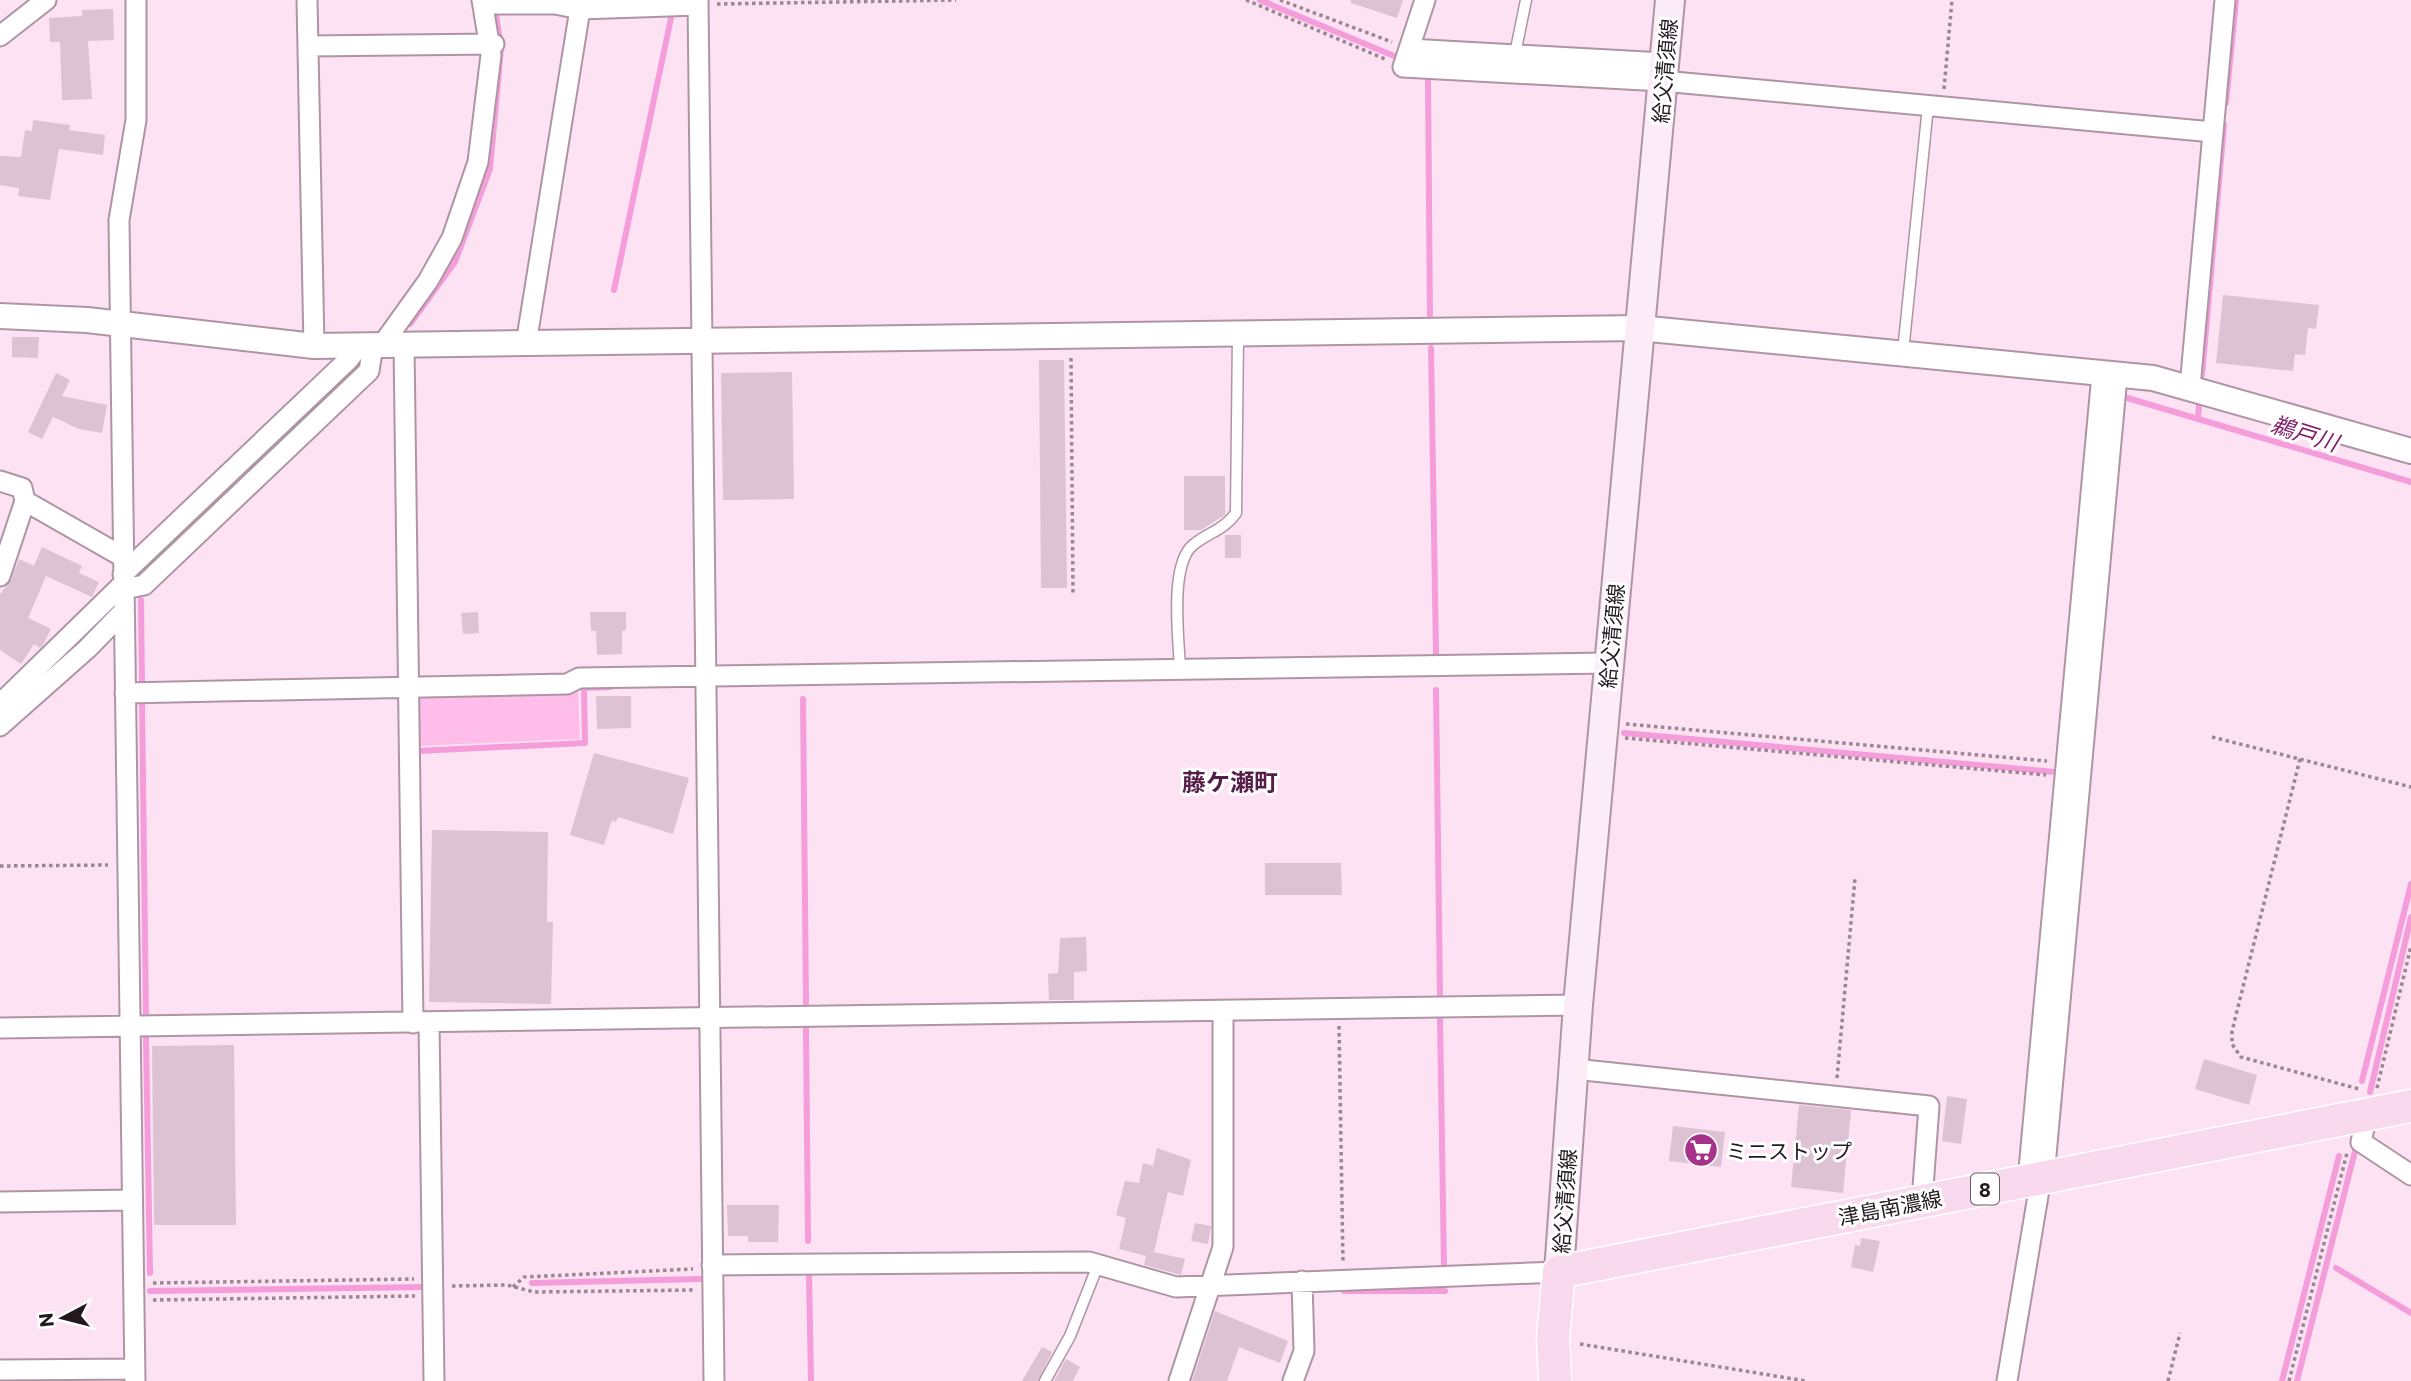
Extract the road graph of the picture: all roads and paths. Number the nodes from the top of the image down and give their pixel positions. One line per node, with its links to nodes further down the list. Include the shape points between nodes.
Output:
1 (46, 0): 15 (street)
2 (136, 0): 25 (street, via 136,120 119,220)
3 (307, 0): 17 (street)
4 (956, 0): 13 (path)
5 (1246, 0): 19 (path)
6 (1280, 0): 19 (path)
7 (1425, 0): 19 (street)
8 (1526, 0): 18 (lane)
9 (1670, 0): 20 (main road, 給父清須線)
10 (1952, 0): 21 (path)
11 (2225, 0): 23 (street)
12 (482, 2): 14 (street); 16 (street)
13 (698, 2): 14 (street); 29 (street)
14 (580, 9): 30 (street)
15 (0, 36)
16 (491, 44): 17 (street); 31 (street, via 478,162 452,238 428,281)
17 (308, 46): 32 (street)
18 (1515, 54): 19 (street); 20 (street)
19 (1406, 58): 20 (street)
20 (1664, 72): 22 (street); 26 (main road, 給父清須線)
21 (1944, 91)
22 (1928, 106): 23 (street); 33 (lane)
23 (2213, 132): 35 (street)
24 (0, 316): 25 (street)
25 (120, 323): 32 (street); 40 (street)
26 (1639, 328): 27 (street); 33 (street); 43 (main road, 給父清須線)
27 (1238, 334): 28 (street); 44 (lane, via 1236,513 1227,526 1192,545 1178,574)
28 (1071, 337): 29 (street); 41 (path)
29 (702, 342): 30 (street); 45 (street)
30 (526, 344): 31 (street)
31 (380, 345): 32 (street); 40 (street, via 348,360); 46 (street)
32 (314, 346)
33 (1903, 355): 34 (street)
34 (2109, 375): 35 (street); 53 (street)
35 (2190, 387): 36 (street)
36 (2411, 451)
37 (0, 481): 38 (street, via 22,488)
38 (25, 501): 39 (street); 40 (street)
39 (0, 576)
40 (123, 576): 42 (street); 48 (street)
41 (1073, 594)
42 (124, 611): 47 (street); 49 (street)
43 (1609, 663): 44 (street); 50 (main road, 給父清須線)
44 (1180, 670): 45 (street)
45 (705, 676): 46 (street); 62 (street)
46 (409, 686): 47 (street); 63 (street)
47 (125, 693): 55 (street)
48 (0, 704)
49 (0, 726)
50 (1603, 729): 53 (path); 53 (path); 59 (main road, 給父清須線)
51 (2212, 737): 52 (path)
52 (2300, 759): 54 (path); 69 (path, via 2232,1044 2241,1056 2360,1089)
53 (2071, 764): 71 (street)
54 (2411, 787)
55 (127, 865): 56 (path); 64 (street)
56 (0, 866)
57 (1855, 878): 67 (path)
58 (2411, 946): 69 (path)
59 (1578, 1005): 60 (street); 66 (main road, 給父清須線)
60 (1339, 1010): 61 (street); 78 (path)
61 (1223, 1012): 62 (street); 80 (street, via 1223,1247)
62 (709, 1019): 63 (street); 76 (street)
63 (421, 1022): 64 (street); 81 (street)
64 (130, 1026): 65 (street); 72 (street)
65 (0, 1028)
66 (1574, 1069): 67 (street); 77 (main road, 給父清須線)
67 (1835, 1096): 73 (street, via 1929,1106)
68 (2411, 1106): 69 (main road, 津島南濃線 / 8)
69 (2364, 1115): 70 (street, via 2361,1142); 71 (main road, 津島南濃線 / 8); 98 (path)
70 (2411, 1175)
71 (2038, 1178): 73 (main road, 津島南濃線 / 8); 96 (street)
72 (132, 1200): 74 (street); 84 (street)
73 (1922, 1201): 77 (main road, 津島南濃線 / 8)
74 (0, 1202)
75 (1098, 1265): 76 (street); 80 (street, via 1176,1287); 91 (lane, via 1070,1336)
76 (712, 1267): 82 (path, via 524,1277); 83 (street)
77 (1559, 1272): 78 (street); 94 (main road, via 1553,1337)
78 (1343, 1279): 79 (street)
79 (1302, 1281): 80 (street); 93 (street, via 1304,1351)
80 (1211, 1286): 92 (street)
81 (432, 1287): 82 (path); 84 (path); 84 (path); 89 (street)
82 (513, 1287): 83 (path, via 534,1292)
83 (713, 1290): 90 (street)
84 (133, 1292): 88 (street)
85 (2180, 1334): 97 (path)
86 (1580, 1344): 95 (path)
87 (0, 1370): 88 (street)
88 (134, 1375)
89 (434, 1381)
90 (714, 1381)
91 (1045, 1381)
92 (1179, 1381)
93 (1293, 1381)
94 (1555, 1381)
95 (1806, 1381)
96 (2007, 1381)
97 (2168, 1381)
98 (2289, 1381)

